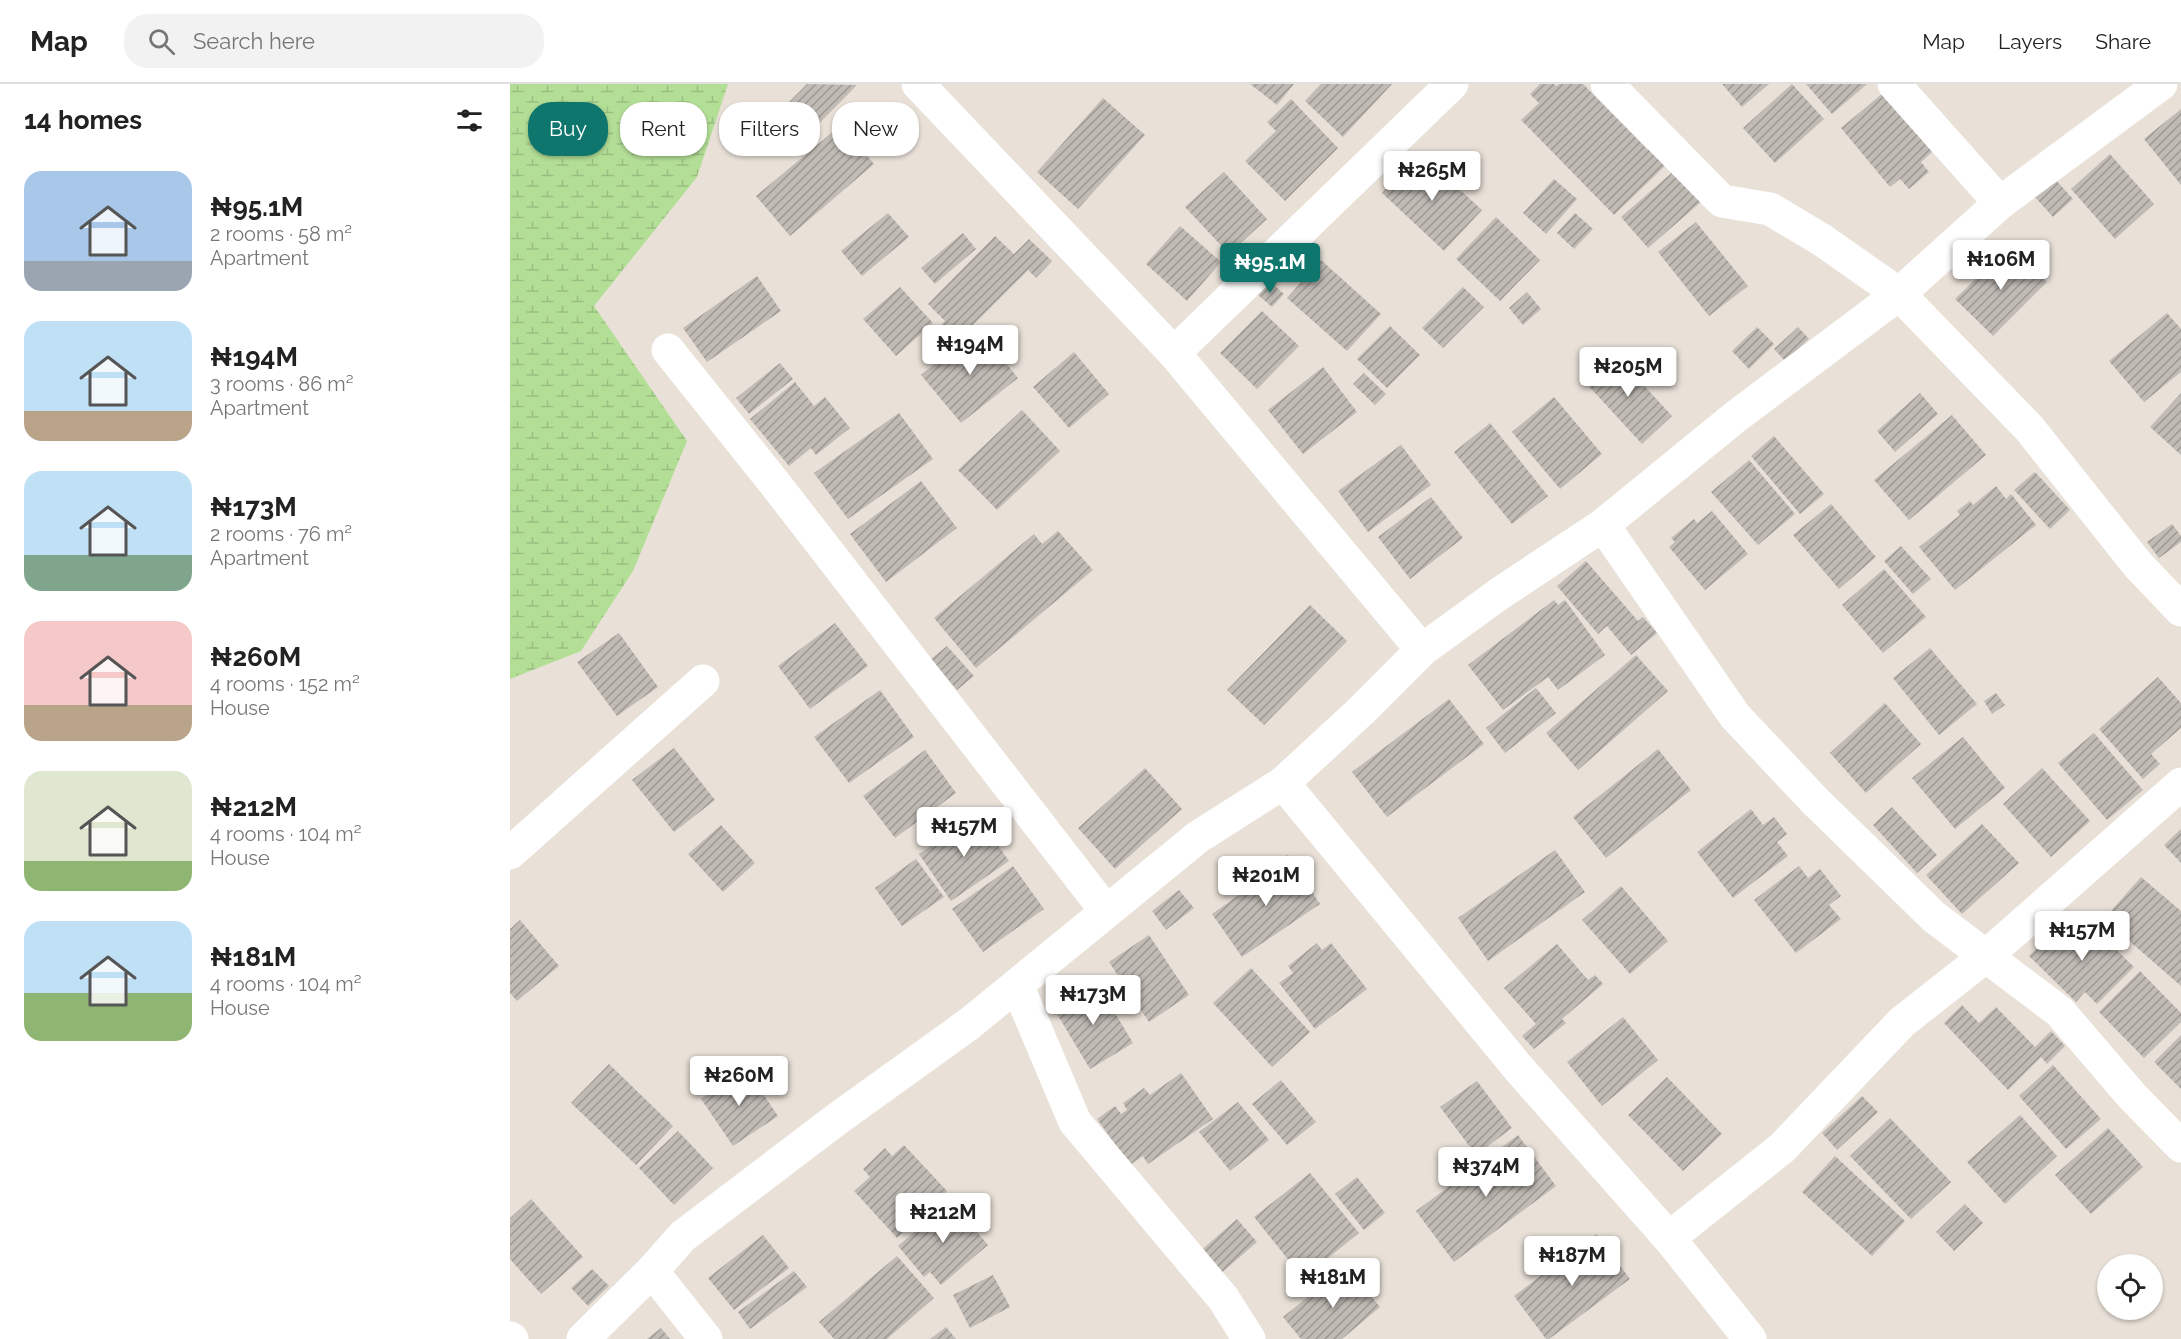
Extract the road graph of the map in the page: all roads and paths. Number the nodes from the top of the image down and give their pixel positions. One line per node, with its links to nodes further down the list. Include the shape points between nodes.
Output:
1 (918, 84): 9 (street)
2 (1607, 84): 7 (street, via 1722,201 1770,209)
3 (1894, 84): 6 (street)
4 (2161, 84): 6 (street)
5 (1449, 85): 9 (street)
6 (2000, 203): 7 (street)
7 (1899, 294): 10 (street, via 1734,418); 11 (street, via 2029,428 2138,566)
8 (668, 350): 17 (street)
9 (1174, 354): 12 (street)
10 (1603, 525): 12 (street); 18 (street, via 1735,716 1934,917)
11 (2181, 610)
12 (1422, 650): 14 (street)
13 (703, 681): 16 (street)
14 (1283, 783): 17 (street, via 1198,837); 21 (street, via 1520,1070)
15 (2181, 784): 18 (street)
16 (510, 853)
17 (1106, 911): 19 (street)
18 (1986, 956): 20 (street, via 2060,1012); 21 (street, via 1902,1022 1782,1148)
19 (1017, 985): 22 (street, via 683,1236); 25 (street, via 1075,1122 1223,1298)
20 (2181, 1146)
21 (1669, 1238): 26 (street)
22 (652, 1271): 23 (street); 24 (street)
23 (583, 1339)
24 (706, 1339)
25 (1249, 1339)
26 (1750, 1339)

